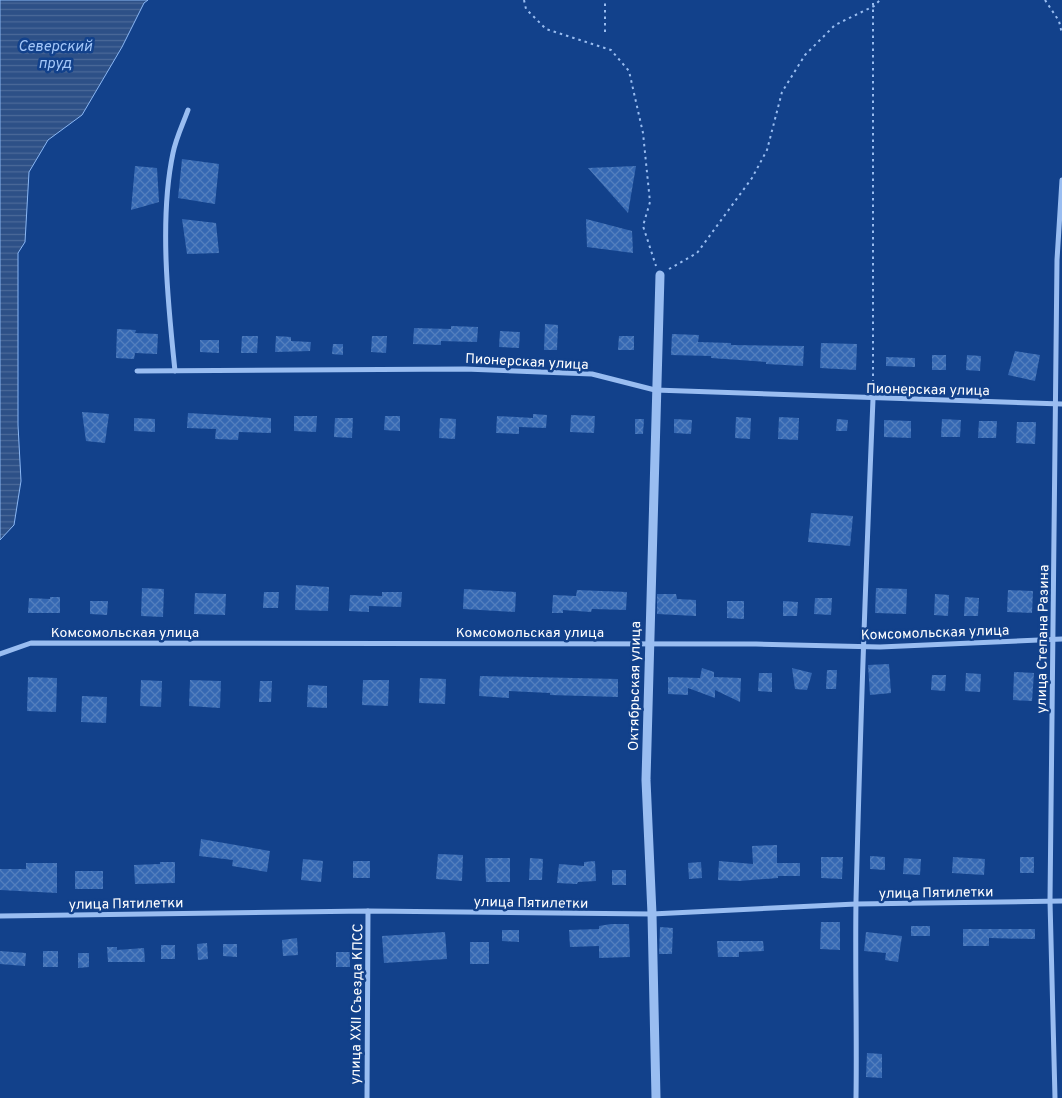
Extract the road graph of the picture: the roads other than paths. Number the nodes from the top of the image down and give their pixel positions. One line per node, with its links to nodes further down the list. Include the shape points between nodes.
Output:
1 (188, 110): 5 (street, via 173,151 167,195 168,305)
2 (1062, 180): 8 (street, улица Степана Разина, via 1057,260)
3 (660, 275): 6 (street, Октябрьская улица)
4 (136, 371): 5 (street, Пионерская улица)
5 (175, 371): 6 (street, Пионерская улица, via 474,369 592,374)
6 (655, 390): 7 (street, Пионерская улица); 11 (street, Октябрьская улица)
7 (873, 398): 8 (street, Пионерская улица); 12 (street)
8 (1059, 404): 9 (street, улица Степана Разина)
9 (1054, 639): 10 (street, Комсомольская улица); 12 (street, Комсомольская улица); 14 (street, улица Степана Разина)
10 (1062, 639)
11 (648, 644): 12 (street, Комсомольская улица); 13 (street, Комсомольская улица, via 31,643); 18 (street, Октябрьская улица, via 646,780)
12 (863, 647): 16 (street)
13 (0, 654)
14 (1050, 901): 15 (street, улица Пятилетки); 16 (street, улица Пятилетки); 23 (street, улица Степана Разина)
15 (1062, 901)
16 (856, 904): 18 (street, улица Пятилетки); 22 (street)
17 (368, 911): 18 (street, улица Пятилетки); 19 (street, улица Пятилетки); 20 (street, улица XXII Съезда КПСС)
18 (652, 914): 21 (street, Октябрьская улица)
19 (0, 916)
20 (367, 1098)
21 (656, 1098)
22 (856, 1098)
23 (1056, 1098)

